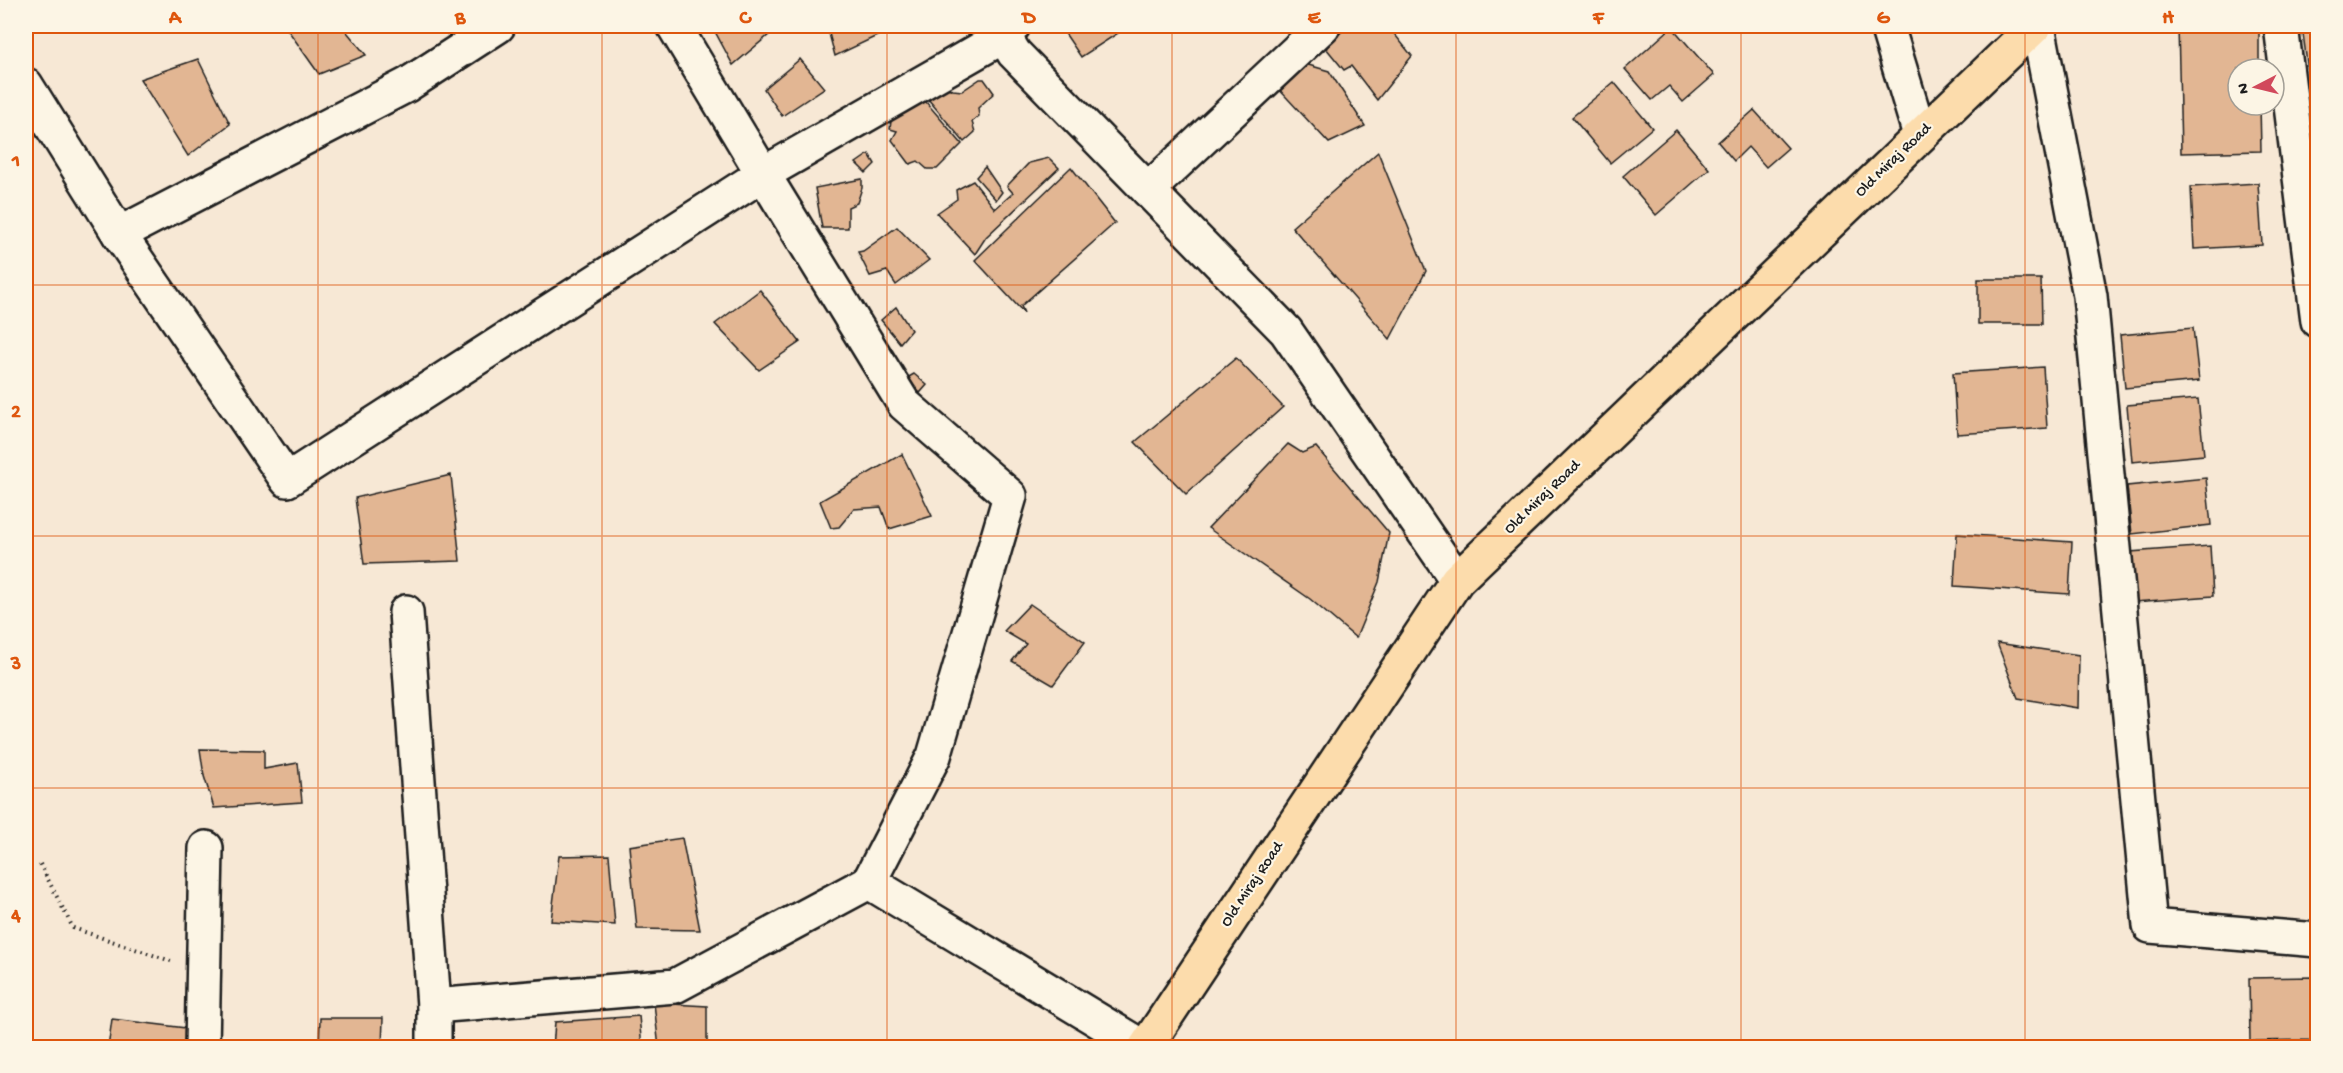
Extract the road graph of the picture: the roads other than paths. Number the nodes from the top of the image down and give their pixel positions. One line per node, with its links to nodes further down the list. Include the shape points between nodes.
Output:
1 (498, 26): 12 (street, via 407,85)
2 (674, 26): 10 (street)
3 (1323, 26): 11 (street)
4 (1887, 26): 9 (street)
5 (2036, 26): 9 (main road, Old Miraj Road); 18 (street, via 2090,296 2150,926)
6 (2282, 26): 13 (street)
7 (1005, 29): 10 (street); 11 (street, via 1014,53)
8 (26, 85): 12 (street)
9 (1920, 135): 14 (main road, Old Miraj Road)
10 (764, 174): 12 (street, via 287,480); 17 (street, via 904,404 1010,496 934,756)
11 (1148, 190): 14 (street, via 1286,331)
12 (119, 234)
13 (2318, 321)
14 (1457, 580): 22 (main road, Old Miraj Road)
15 (406, 612): 19 (street)
16 (206, 848): 20 (street)
17 (869, 882): 19 (street, via 675,986); 22 (street)
18 (2318, 940)
19 (434, 1006): 21 (street)
20 (201, 1047)
21 (434, 1047)
22 (1144, 1047)

